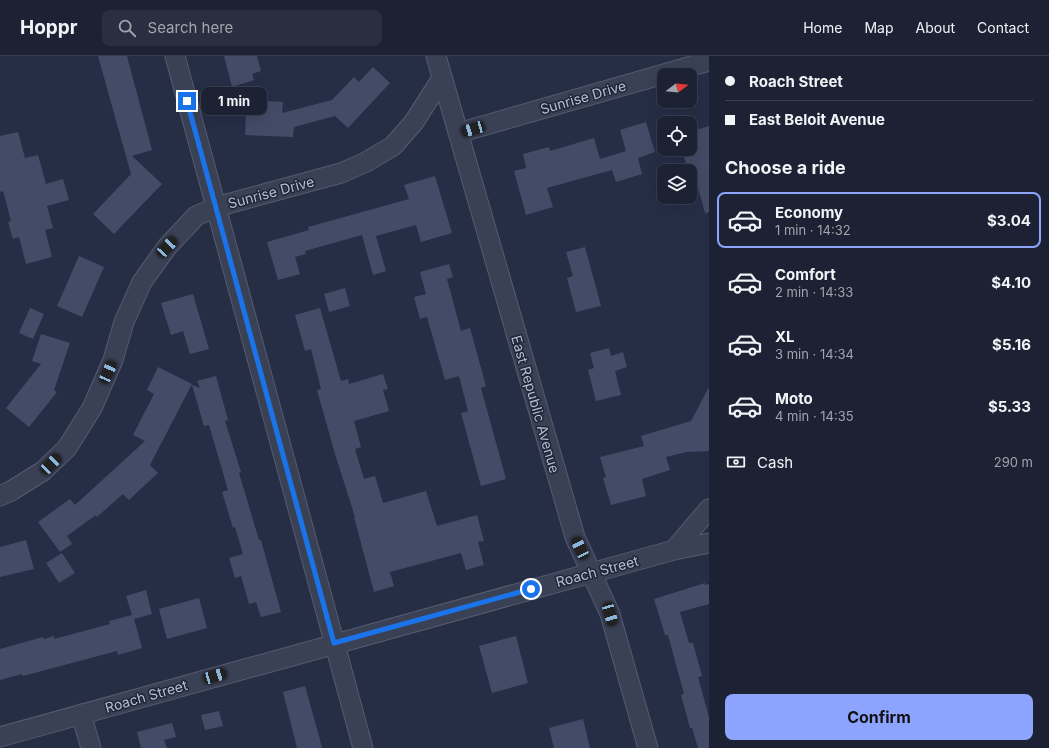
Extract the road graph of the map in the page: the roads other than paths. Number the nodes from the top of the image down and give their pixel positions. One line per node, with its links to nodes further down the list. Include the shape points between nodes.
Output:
1 (175, 56): 6 (street)
2 (436, 56): 4 (street, East Republic Avenue)
3 (709, 61): 5 (street, Sunrise Drive)
4 (442, 78): 5 (street, East Republic Avenue); 6 (street, Sunrise Drive, via 414,122 393,146 366,162 341,173)
5 (458, 133): 11 (street, East Republic Avenue, via 575,536)
6 (216, 207): 7 (street, Sunrise Drive, via 196,216 167,247 142,282 92,408 67,448 43,472); 12 (street)
7 (0, 496)
8 (709, 509): 10 (street)
9 (709, 543): 10 (street, Roach Street)
10 (674, 550): 11 (street, Roach Street)
11 (592, 572): 12 (street, Roach Street); 17 (street, East Republic Avenue, via 610,614)
12 (334, 643): 13 (street, Roach Street); 16 (street)
13 (81, 714): 14 (street, Roach Street); 15 (street)
14 (0, 736)
15 (90, 748)
16 (363, 748)
17 (648, 748)

